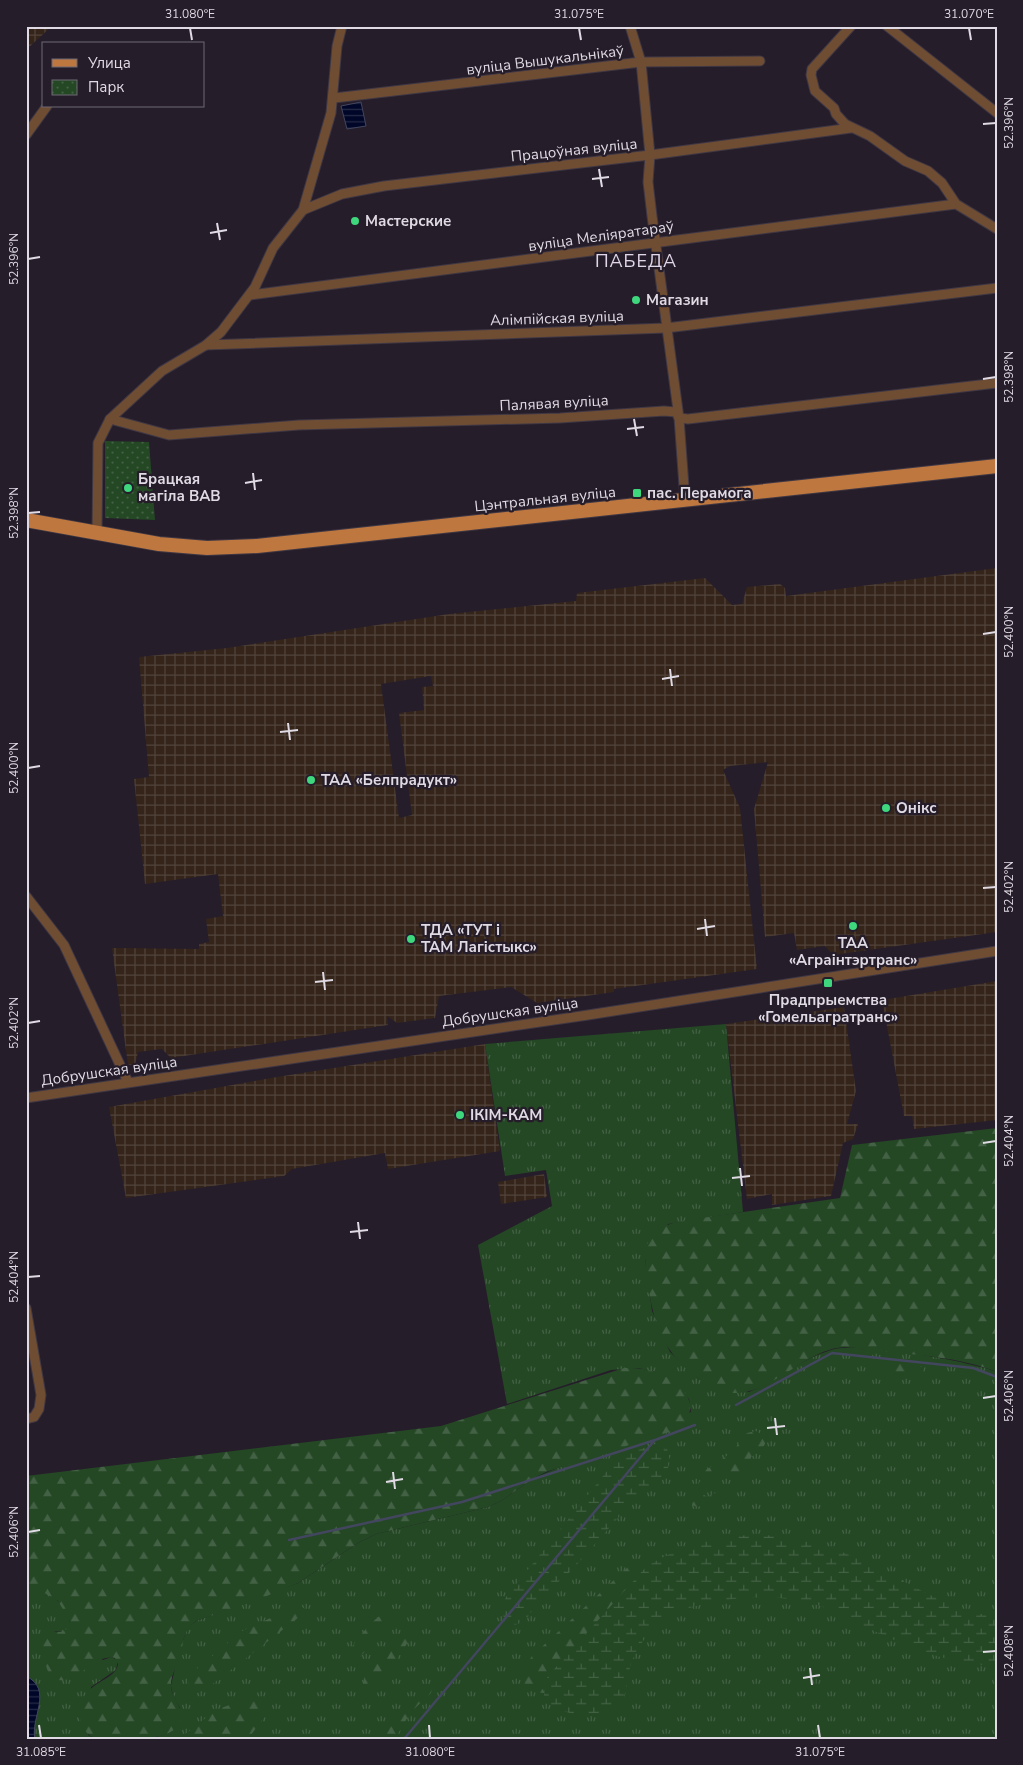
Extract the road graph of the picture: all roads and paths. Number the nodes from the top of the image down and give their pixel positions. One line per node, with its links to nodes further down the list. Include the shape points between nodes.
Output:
1 (342, 26): 7 (street, via 337,46)
2 (630, 26): 6 (street)
3 (851, 26): 10 (street, via 812,69 811,75 815,91)
4 (887, 26): 9 (street)
5 (760, 61): 6 (street, вуліца Вышукальнікаў)
6 (641, 62): 7 (street, вуліца Вышукальнікаў); 12 (street)
7 (334, 98): 14 (street)
8 (46, 108): 11 (street)
9 (997, 113)
10 (851, 128): 12 (street, Працоўная вуліца); 13 (street, via 928,171 942,183)
11 (26, 135)
12 (650, 155): 14 (street, Працоўная вуліца, via 384,186 342,194); 16 (street, via 648,182)
13 (956, 204): 15 (street); 16 (street, вуліца Меліяратараў)
14 (303, 210): 18 (street, via 273,248)
15 (997, 229)
16 (655, 243): 18 (street, вуліца Меліяратараў); 19 (street)
17 (997, 288): 19 (street, Алімпійская вуліца)
18 (250, 295): 20 (street)
19 (666, 328): 20 (street, Алімпійская вуліца); 22 (street)
20 (206, 345): 23 (street, via 162,371)
21 (997, 383): 22 (street, Палявая вуліца, via 788,409)
22 (679, 418): 23 (street, Палявая вуліца, via 676,412 664,411 560,418 299,425 169,435); 25 (street)
23 (110, 419): 27 (street, via 98,443)
24 (997, 466): 25 (main road, Цэнтральная вуліца)
25 (685, 500): 27 (main road, Цэнтральная вуліца, via 257,546 207,548)
26 (26, 520): 27 (main road, Цэнтральная вуліца)
27 (97, 534)
28 (26, 896): 30 (street, via 64,944)
29 (997, 951): 30 (street, Добрушская вуліца)
30 (128, 1082): 31 (street, Добрушская вуліца)
31 (26, 1098)
32 (26, 1308): 33 (street, via 41,1395 39,1409 34,1417)
33 (26, 1419)

